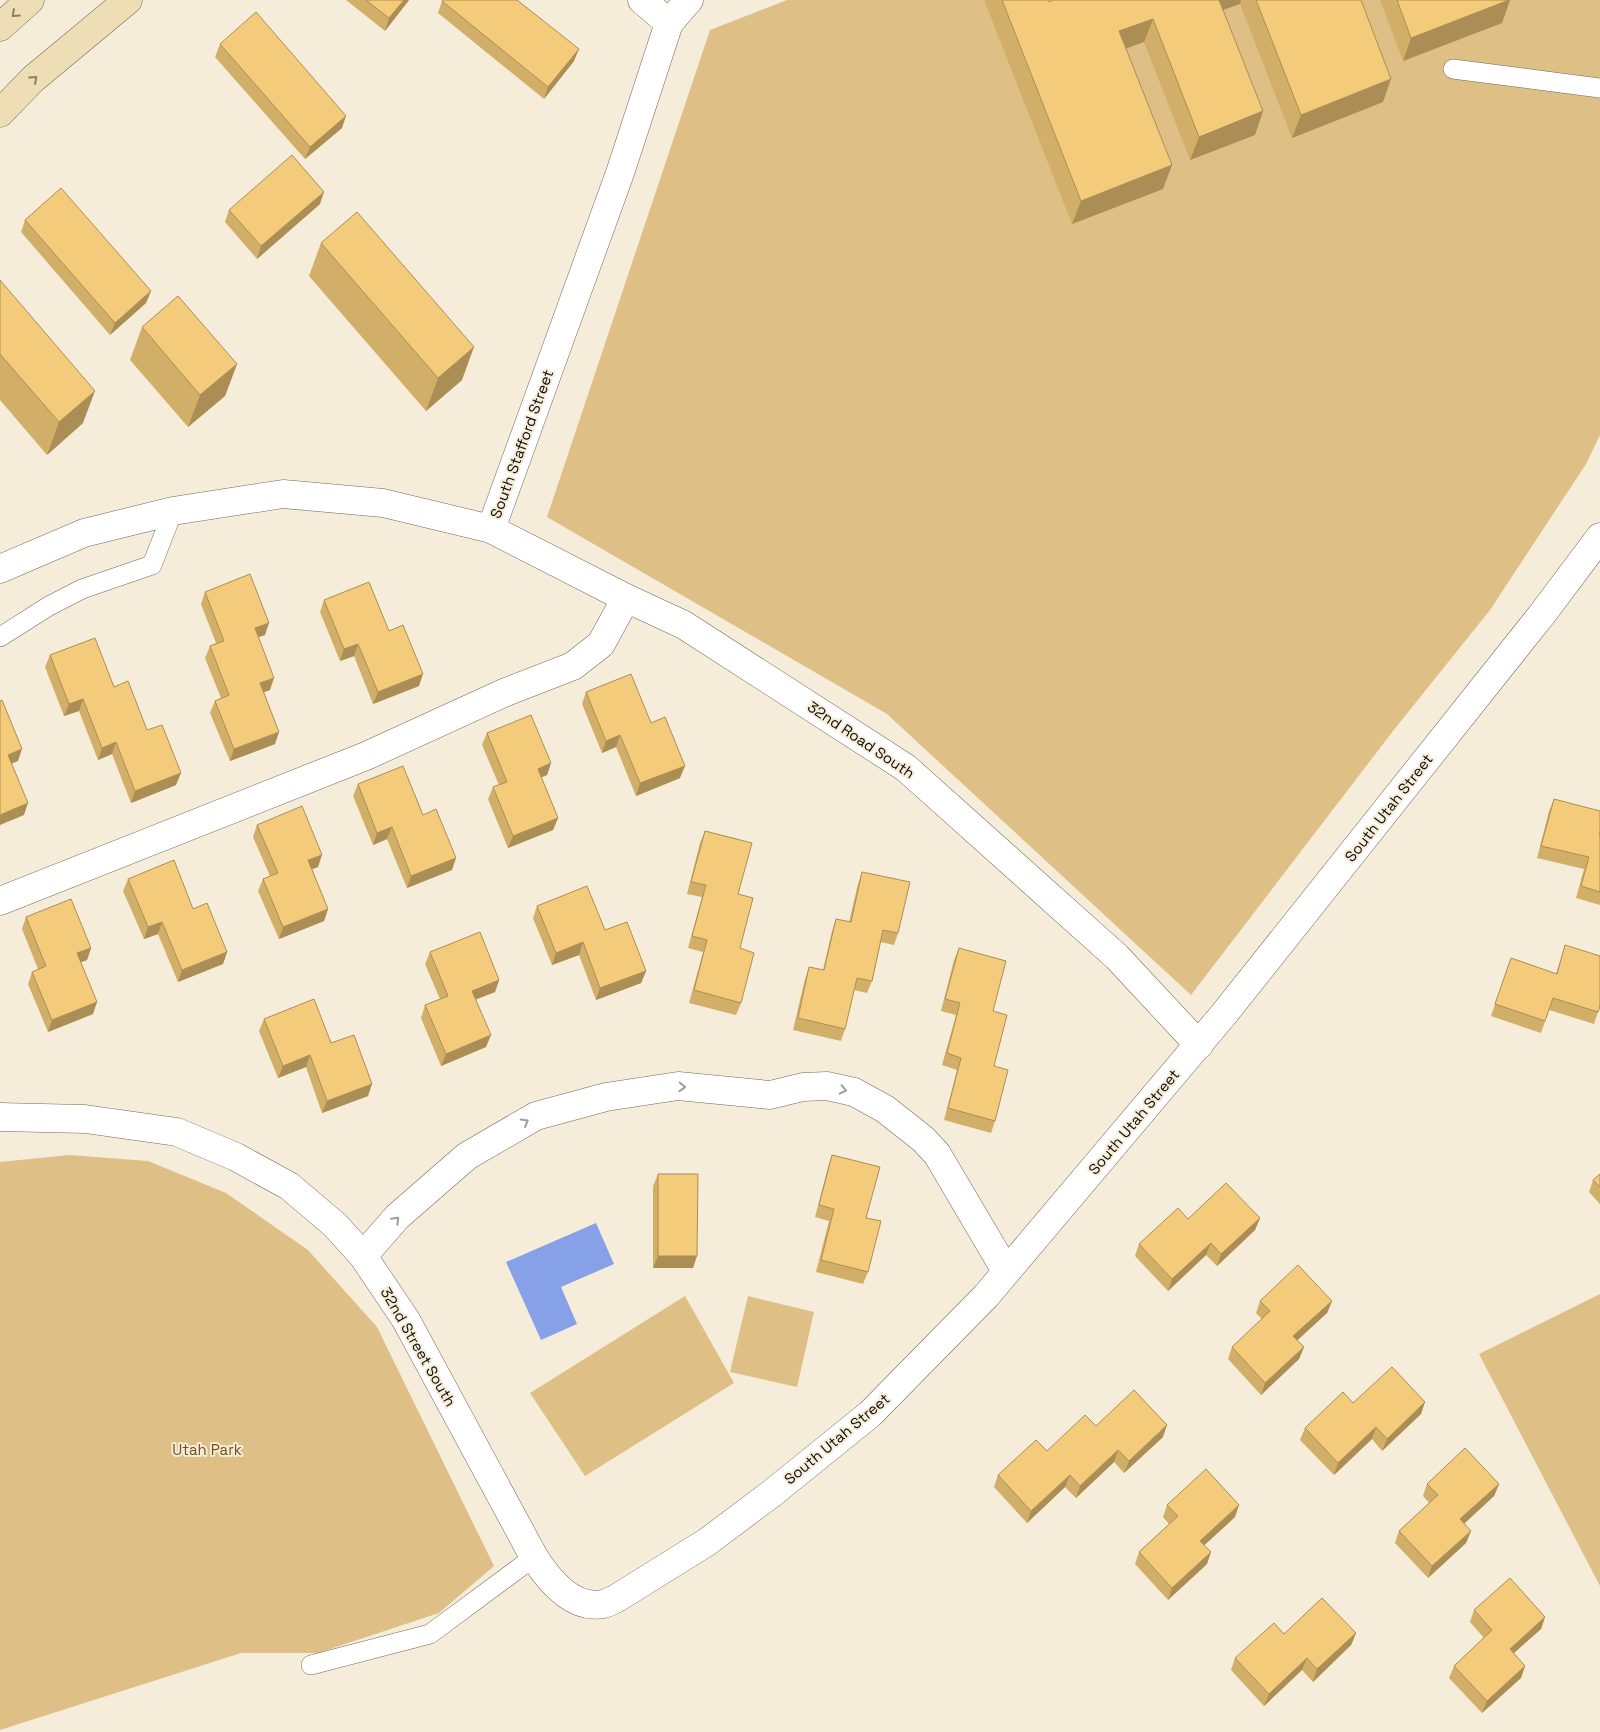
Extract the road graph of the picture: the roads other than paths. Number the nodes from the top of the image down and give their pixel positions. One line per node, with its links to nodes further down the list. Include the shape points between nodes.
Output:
1 (30, 0): 6 (main road, one-way to 6)
2 (128, 0): 9 (main road, one-way to 2, via 33,79)
3 (642, 0): 5 (street)
4 (689, 0): 5 (street, South Stafford Street)
5 (669, 22): 11 (street, South Stafford Street, via 620,174)
6 (0, 27)
7 (1453, 69): 8 (lane)
8 (1600, 88)
9 (0, 114)
10 (173, 511): 11 (street, South Stafford Street, via 284,494 383,503); 13 (street, South Stafford Street, via 84,533); 15 (lane, via 152,565 82,588)
11 (491, 529): 14 (street, 32nd Road South)
12 (1600, 537): 17 (street, South Utah Street)
13 (0, 569)
14 (626, 598): 16 (street, via 601,644 573,666 506,692 366,756); 17 (street, 32nd Road South, via 684,625 906,768 1117,957)
15 (0, 637)
16 (0, 901)
17 (1199, 1045): 20 (street, South Utah Street)
18 (0, 1117): 19 (street, 32nd Street South, via 85,1119 177,1132 236,1157 289,1186 335,1225)
19 (363, 1256): 20 (street, one-way to 20, via 397,1218 467,1156 536,1116 606,1097 678,1086 770,1095 803,1087 827,1086 854,1092 885,1110 937,1154); 21 (street, 32nd Street South, via 406,1320)
20 (1006, 1271): 22 (street, South Utah Street, via 958,1326 870,1414 771,1494 706,1542 618,1598 603,1604)
21 (534, 1557): 22 (street, 32nd Street South, via 546,1576); 23 (lane, via 430,1634)
22 (577, 1600)
23 (311, 1664)

